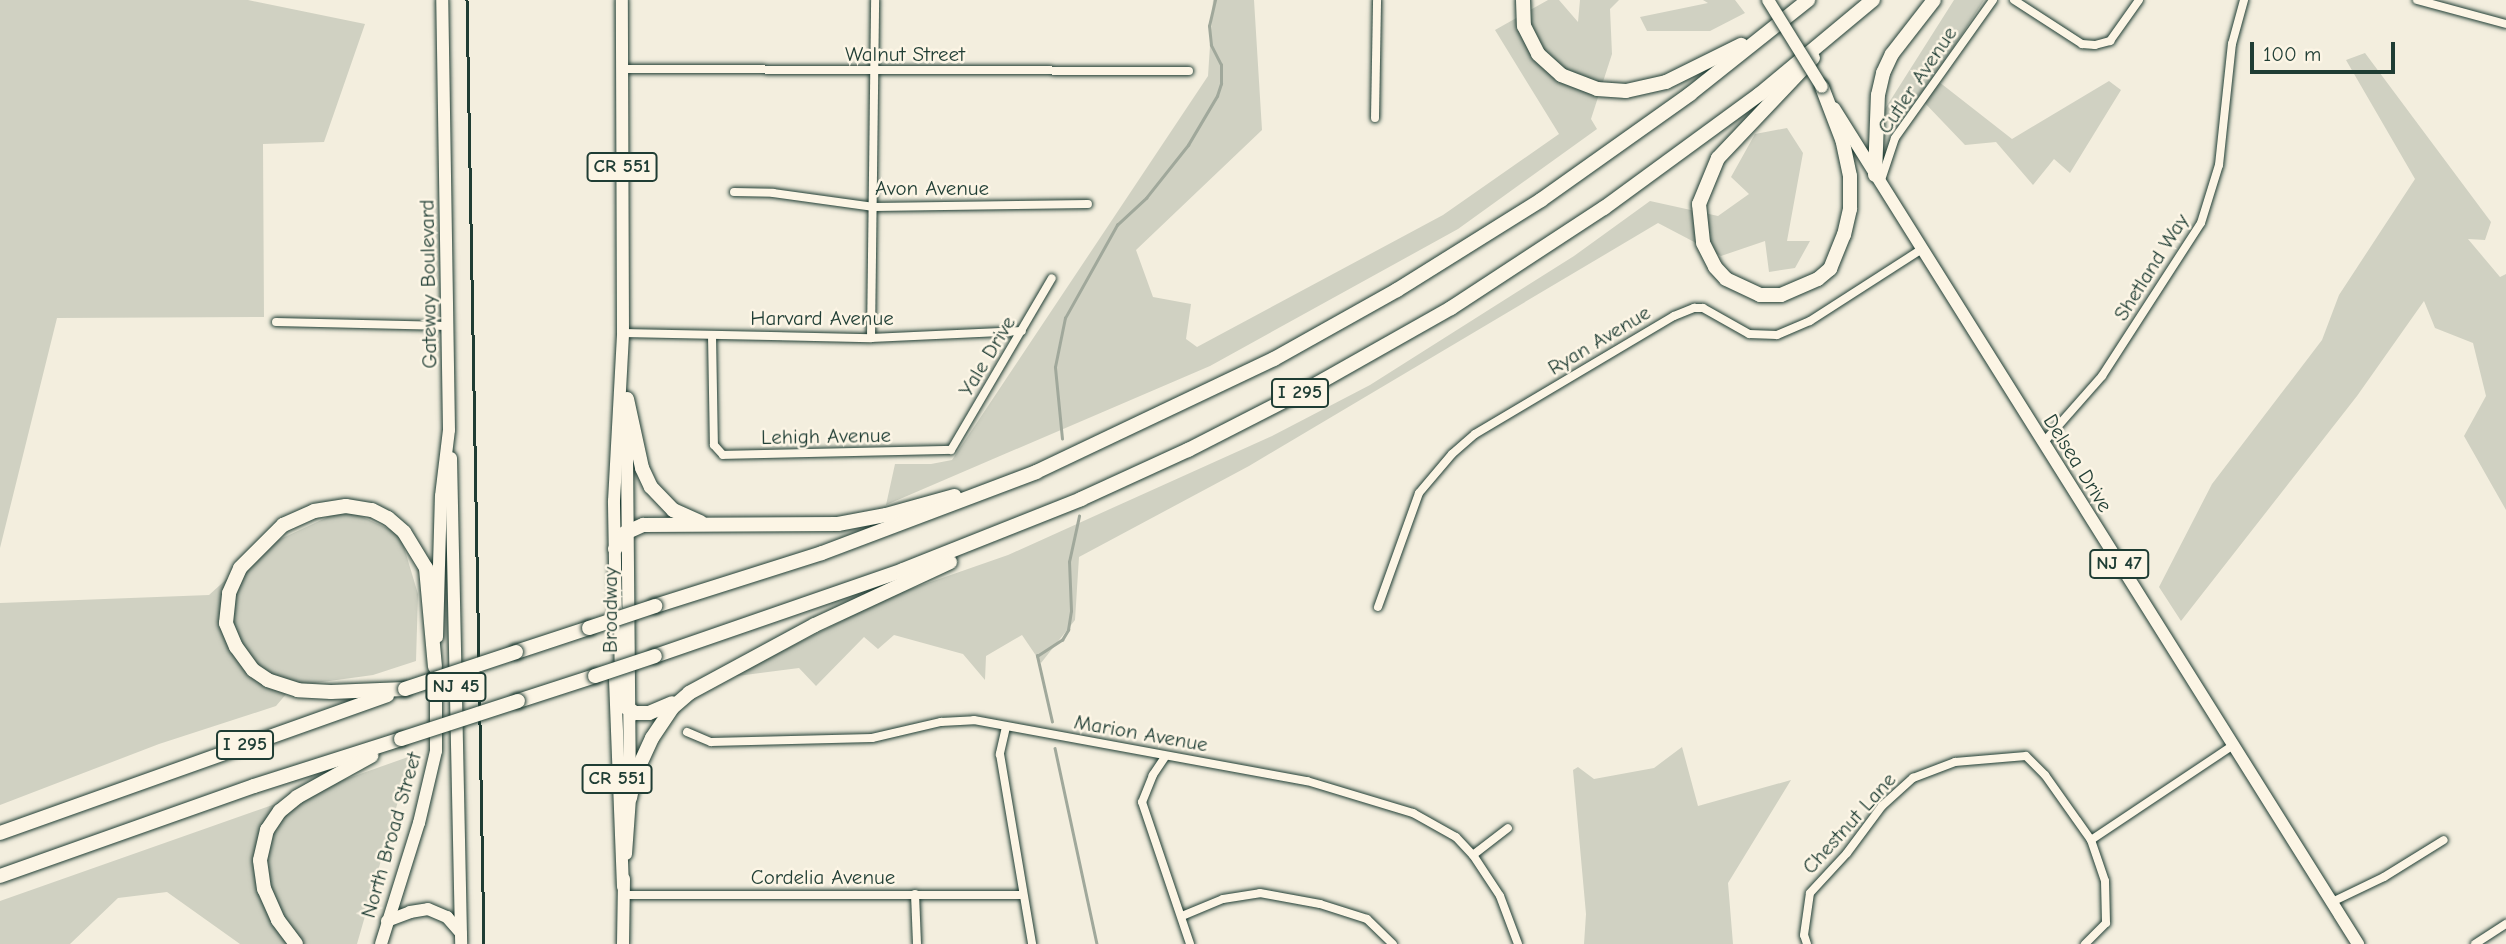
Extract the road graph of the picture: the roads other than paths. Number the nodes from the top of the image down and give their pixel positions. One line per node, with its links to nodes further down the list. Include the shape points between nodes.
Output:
1 (442, 0): 30 (main road, Gateway Boulevard / NJ 45)
2 (622, 0): 18 (main road, Broadway / CR 551)
3 (875, 0): 19 (street)
4 (1377, 0): 22 (street)
5 (1523, 0): 16 (highway, via 1526,33 1543,60 1568,78 1604,90 1640,89 1677,78)
6 (1768, 0): 21 (main road, Delsea Drive / NJ 47, bridge)
7 (1808, 0): 16 (highway, I 295)
8 (1873, 0): 17 (highway, I 295)
9 (1934, 0): 23 (highway, via 1892,54 1883,73 1878,95)
10 (1993, 0): 23 (street, Cutler Avenue, via 1895,138)
11 (2014, 0): 12 (street, via 2082,44 2095,45 2110,41)
12 (2138, 0)
13 (2244, 0): 37 (street, Shetland Way, via 2231,56 2219,165 2201,223 2102,376)
14 (2417, 0): 15 (street)
15 (2506, 24)
16 (1776, 26): 39 (highway, I 295, via 1617,147 1397,290 1226,384)
17 (1829, 38): 21 (highway, via 1800,75 1718,158 1699,204 1703,243 1715,267 1726,279 1760,295 1781,295 1818,279 1830,269 1844,235 1850,176 1843,142); 40 (highway, I 295, via 1647,178 1451,308 1279,404)
18 (621, 69): 19 (street, Walnut Street); 32 (main road, Broadway / CR 551)
19 (875, 71): 20 (street, Walnut Street); 26 (street)
20 (1189, 71)
21 (1822, 87): 23 (main road, Delsea Drive / NJ 47)
22 (1376, 118)
23 (1878, 179): 27 (main road, Delsea Drive / NJ 47)
24 (734, 192): 26 (street, Avon Avenue)
25 (1088, 204): 26 (street, Avon Avenue)
26 (874, 207): 34 (street)
27 (1922, 249): 37 (main road, Delsea Drive / NJ 47); 45 (street, Ryan Avenue, via 1810,321 1777,335 1749,334 1703,308 1674,316 1475,434 1419,493)
28 (1052, 278): 31 (street, Yale Drive)
29 (276, 322): 30 (street)
30 (448, 326): 36 (main road, Gateway Boulevard / NJ 45)
31 (1022, 331): 34 (street, Harvard Avenue); 38 (street, Yale Drive)
32 (622, 333): 33 (street, Harvard Avenue); 35 (main road, Broadway / CR 551); 43 (main road, Broadway / CR 551)
33 (712, 335): 34 (street, Harvard Avenue); 38 (street, Lehigh Avenue, via 714,445 723,456)
34 (871, 338)
35 (627, 399): 41 (highway, via 642,468 654,492 679,513); 42 (main road, Broadway / CR 551)
36 (449, 429): 44 (main road, Gateway Boulevard / NJ 45); 72 (main road, NJ 45)
37 (2043, 443): 54 (main road, Delsea Drive / NJ 47)
38 (951, 450)
39 (1036, 472): 41 (highway, via 854,522); 48 (highway, I 295, bridge, via 846,544)
40 (1081, 499): 49 (highway, via 815,625); 53 (highway, I 295, bridge, via 903,570)
41 (715, 526): 42 (highway)
42 (630, 528): 43 (highway); 50 (main road, Broadway / CR 551)
43 (615, 549): 46 (main road, Broadway / CR 551)
44 (439, 567): 47 (main road, North Broad Street / NJ 45)
45 (1378, 607)
46 (616, 611): 50 (highway, via 621,622 621,692); 65 (main road, Broadway / CR 551)
47 (435, 667): 48 (highway, via 426,568 411,541 388,517 346,506 314,511 283,525 240,568 229,593 226,624 253,670 298,690); 70 (main road, North Broad Street / NJ 45, via 436,751 419,823)
48 (405, 689): 57 (highway, I 295)
49 (689, 693): 50 (highway, via 660,710); 56 (highway, via 672,708 652,738)
50 (629, 711): 56 (main road, Broadway / CR 551)
51 (1006, 727): 52 (street, Marion Avenue, via 952,721 872,738 711,742); 55 (street, Marion Avenue); 67 (street, via 1000,754)
52 (687, 732)
53 (401, 739): 64 (highway, I 295); 73 (highway, via 297,797 267,830 260,860 264,889 272,910)
54 (2232, 746): 61 (street); 68 (main road, Delsea Drive / NJ 47)
55 (1165, 757): 63 (street, Marion Avenue, via 1283,776 1378,802 1424,818 1456,837); 69 (street, via 1142,803)
56 (630, 798): 65 (main road, Broadway / CR 551)
57 (86, 801): 58 (highway); 60 (highway, I 295)
58 (0, 828)
59 (1508, 828): 63 (street)
60 (0, 833)
61 (2091, 840): 81 (street, Chestnut Lane, via 2026,756 1955,762 1937,768 1913,778 1882,806 1810,893 1804,934); 82 (street, Chestnut Lane, via 2105,881 2106,923)
62 (2444, 840): 68 (street)
63 (1473, 855): 80 (street, Marion Avenue, via 1506,907)
64 (0, 876)
65 (623, 891): 66 (street, Cordelia Avenue); 75 (main road, Broadway / CR 551)
66 (915, 894): 67 (street, Cordelia Avenue); 76 (street)
67 (1023, 895): 77 (street)
68 (2332, 902): 83 (main road, Delsea Drive / NJ 47)
69 (1182, 916): 78 (street); 79 (street, via 1223,899 1260,893 1355,914 1377,926)
70 (387, 921): 72 (main road, via 428,909 447,917); 74 (main road, North Broad Street / NJ 45)
71 (2506, 924): 84 (street)
72 (461, 939)
73 (296, 944)
74 (381, 944)
75 (623, 944)
76 (916, 944)
77 (1032, 944)
78 (1190, 944)
79 (1393, 944)
80 (1518, 944)
81 (1807, 944)
82 (2085, 944)
83 (2358, 944)
84 (2475, 944)

